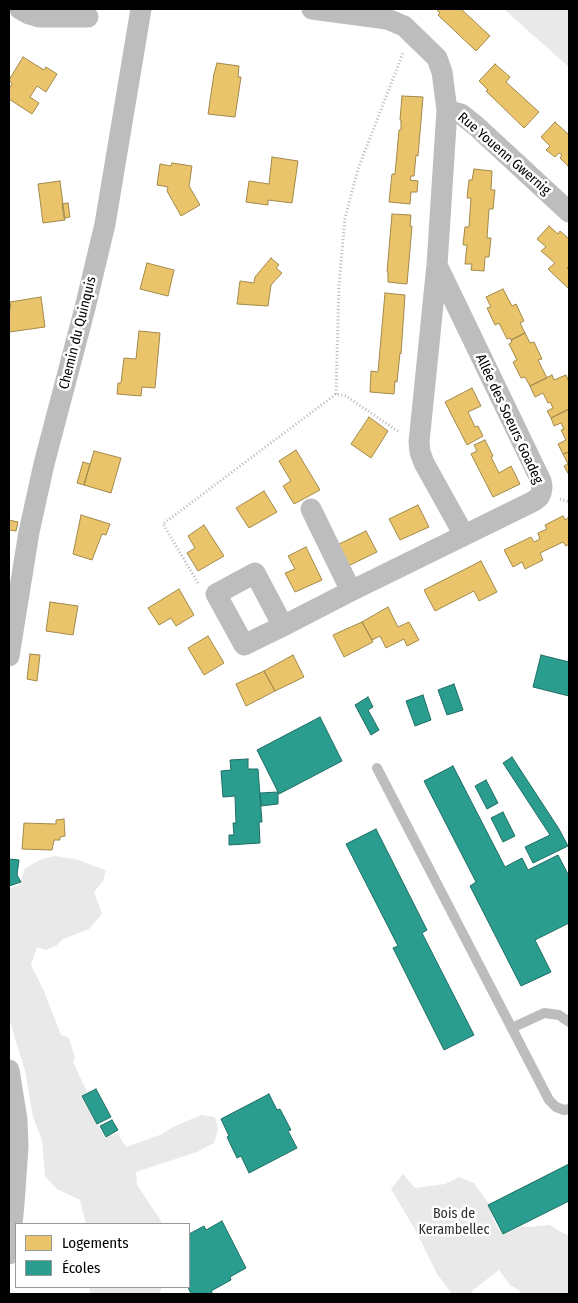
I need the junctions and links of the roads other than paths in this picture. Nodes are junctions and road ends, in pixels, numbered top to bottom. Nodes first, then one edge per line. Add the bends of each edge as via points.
1 (20, 9) edge
2 (141, 9) edge
3 (312, 9) edge
4 (88, 17) dead end
5 (447, 110) junction
6 (569, 212) edge
7 (437, 265) junction
8 (310, 509) dead end
9 (464, 536) junction
10 (351, 591) junction
11 (283, 626) junction
12 (9, 656) edge
13 (377, 768) dead end
14 (569, 1022) edge
15 (512, 1028) junction
16 (9, 1070) edge
17 (569, 1109) edge
18 (13, 1176) edge
19 (10, 1228) edge
20 (9, 1254) edge

1 - 4 street via 40,17
2 - 12 street, Chemin du Quinquis via 104,224 29,532
3 - 5 street, Rue Youenn Gwernig via 396,21 438,58
5 - 6 street, Rue Youenn Gwernig via 467,118
5 - 7 street, Allée des Soeurs Goadeg
7 - 9 street, Allée des Soeurs Goadeg via 419,442 424,463
7 - 9 street, Allée des Soeurs Goadeg via 542,487 534,501
8 - 10 street
9 - 10 street, Allée des Soeurs Goadeg
10 - 11 street, Allée des Soeurs Goadeg
11 - 11 street, Allée des Soeurs Goadeg via 244,645 216,594 255,573
13 - 15 lane
14 - 15 lane via 559,1015 544,1013
15 - 17 lane via 549,1100 556,1107
16 - 18 street via 18,1147
18 - 19 street
19 - 20 street

